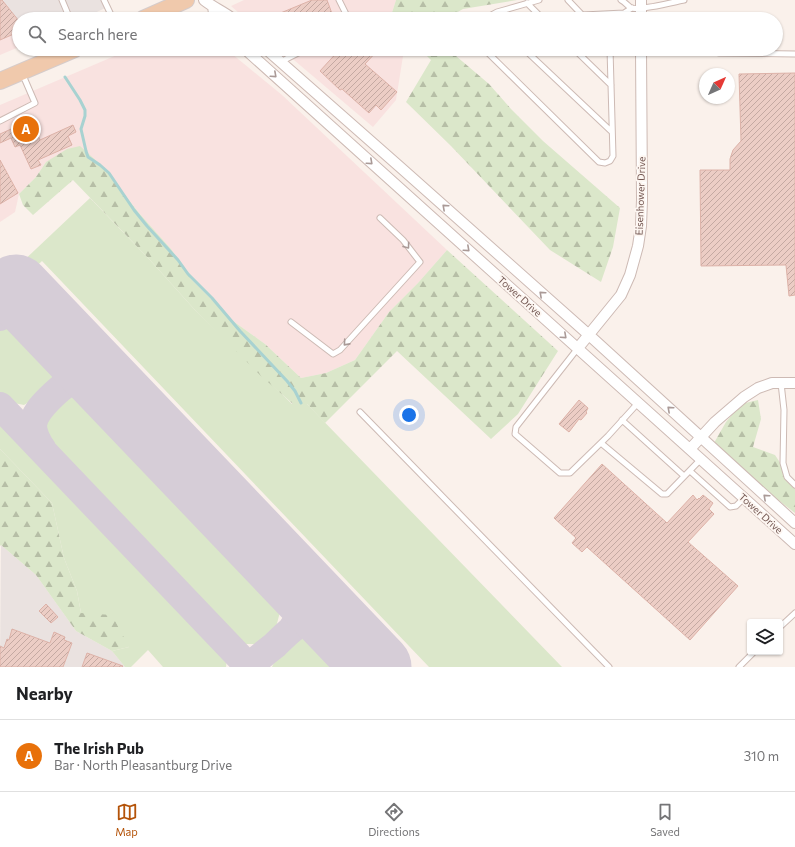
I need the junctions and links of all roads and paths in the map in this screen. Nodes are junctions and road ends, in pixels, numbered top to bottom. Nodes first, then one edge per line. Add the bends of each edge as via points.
1 (62, 0) edge
2 (104, 0) edge
3 (186, 0) edge
4 (204, 0) edge
5 (339, 0) edge
6 (539, 0) edge
7 (568, 0) edge
8 (621, 0) edge
9 (684, 0) edge
10 (527, 3) junction
11 (213, 7) junction
12 (639, 9) edge
13 (67, 12) edge
14 (110, 12) edge
15 (159, 12) edge
16 (214, 12) edge
17 (223, 12) edge
18 (345, 12) edge
19 (497, 12) edge
20 (536, 12) edge
21 (580, 12) edge
22 (628, 12) edge
23 (783, 54) edge
24 (795, 54) edge
25 (59, 56) edge
26 (253, 56) edge
27 (274, 56) edge
28 (292, 56) edge
29 (491, 56) edge
30 (531, 56) edge
31 (581, 56) edge
32 (610, 56) edge
33 (641, 56) edge
34 (281, 62) junction
35 (21, 72) junction
36 (0, 81) edge
37 (611, 85) junction
38 (0, 120) edge
39 (612, 132) junction
40 (380, 218) dead end
41 (291, 322) dead end
42 (589, 335) junction
43 (578, 348) junction
44 (781, 383) junction
45 (795, 383) edge
46 (638, 403) junction
47 (360, 412) dead end
48 (622, 420) junction
49 (701, 437) junction
50 (601, 443) junction
51 (690, 449) junction
52 (701, 459) junction
53 (690, 471) junction
54 (684, 476) junction
55 (795, 485) edge
56 (744, 498) junction
57 (795, 523) edge
58 (795, 544) edge
59 (795, 613) edge
60 (783, 624) edge
61 (751, 655) edge
62 (609, 667) edge
63 (739, 667) edge

1 - 13 lane
2 - 14 lane
3 - 15 main road
4 - 11 street
5 - 18 lane
6 - 10 lane
7 - 21 lane
8 - 12 lane
9 - 12 lane
10 - 19 lane
10 - 20 lane
11 - 16 street
11 - 17 street
12 - 22 lane
23 - 24 lane
25 - 35 main road
26 -> 43 street, Tower Drive
27 - 34 street, Tower Drive
28 - 34 lane
29 - 39 lane via 599,162 610,161 613,156
30 - 39 lane
31 - 37 lane
32 - 37 lane
33 - 42 street, Eisenhower Drive via 642,206 638,246 621,295
42 -> 34 street, Tower Drive
35 - 36 main road
35 - 38 lane via 36,103
37 - 39 lane
40 -> 41 lane via 403,240 420,262 340,350 333,354
42 - 43 street, Eisenhower Drive
49 -> 42 street, Tower Drive
43 - 46 street, Tower Drive
43 - 50 lane via 516,427 515,434 560,473 570,473
44 - 45 street
44 - 49 street via 758,388 744,397
44 - 55 lane via 784,410 783,463 787,477
46 - 48 lane
46 - 51 street, Tower Drive
47 - 62 lane
48 - 50 lane
48 - 54 lane
49 - 51 street
57 -> 49 street, Tower Drive
50 - 54 lane via 662,494 666,494
51 - 52 street, Tower Drive
52 - 53 lane
52 - 56 street, Tower Drive
53 - 54 lane
53 - 56 lane via 730,507 736,506
56 - 58 street, Tower Drive
59 - 60 lane
61 - 63 lane

